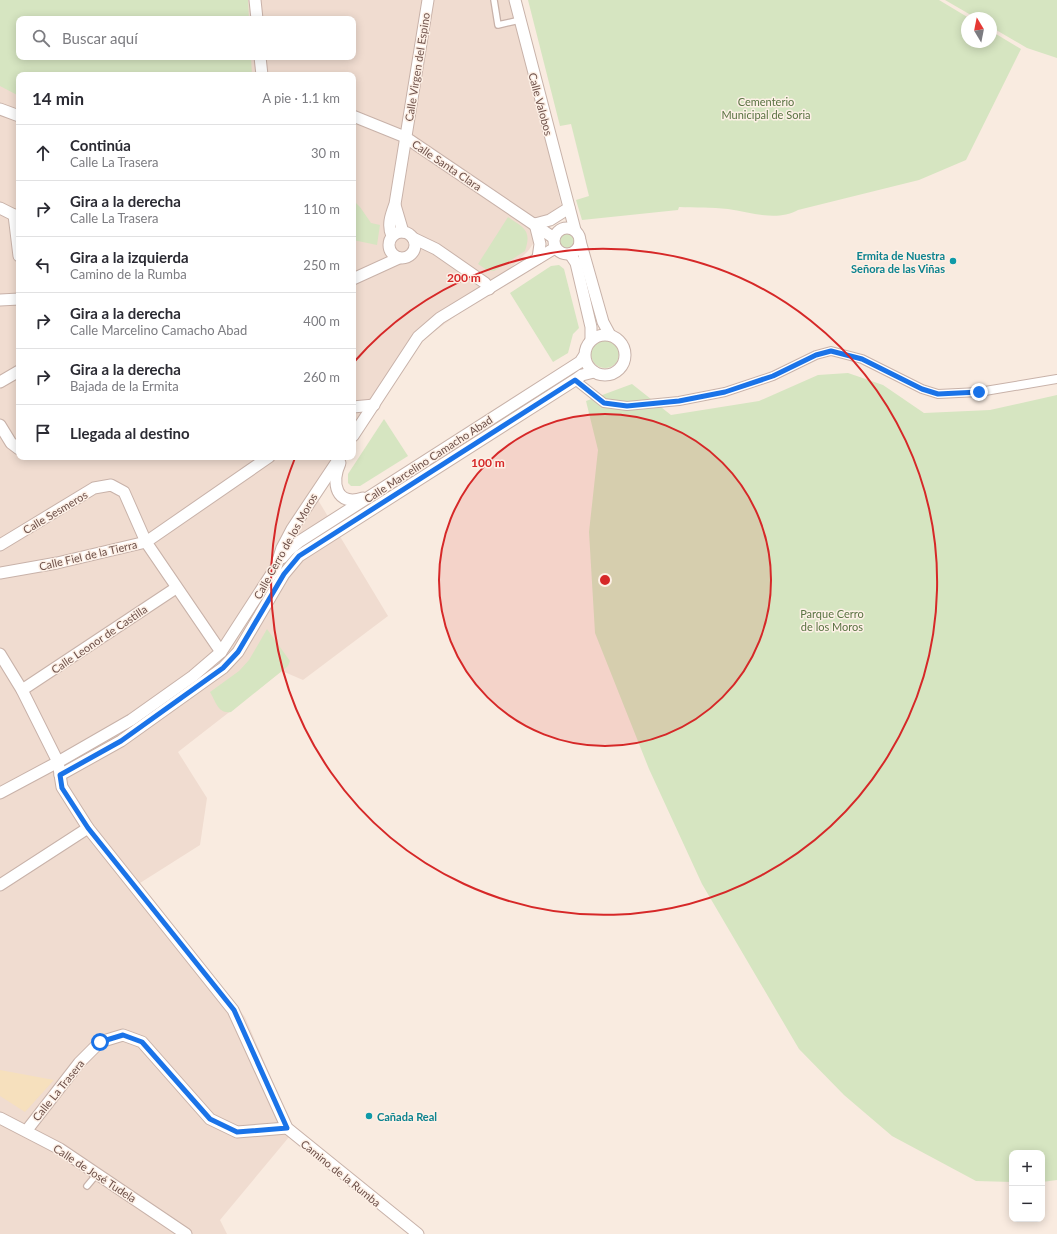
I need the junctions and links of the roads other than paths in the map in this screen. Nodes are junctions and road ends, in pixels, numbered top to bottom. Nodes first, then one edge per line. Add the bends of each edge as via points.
1 (255, 0) edge
2 (428, 0) edge
3 (494, 0) edge
4 (515, 0) edge
5 (257, 16) edge
6 (520, 20) junction
7 (260, 60) edge
8 (262, 72) edge
9 (0, 109) edge
10 (16, 115) edge
11 (356, 120) edge
12 (405, 137) junction
13 (0, 208) edge
14 (569, 208) junction
15 (16, 215) edge
16 (535, 224) junction
17 (398, 234) junction
18 (562, 235) junction
19 (413, 238) junction
20 (580, 242) junction
21 (389, 250) junction
22 (436, 250) junction
23 (413, 252) junction
24 (570, 254) junction
25 (399, 258) junction
26 (538, 258) junction
27 (374, 269) junction
28 (356, 278) edge
29 (489, 289) junction
30 (16, 299) edge
31 (0, 300) edge
32 (610, 335) junction
33 (591, 339) junction
34 (584, 356) junction
35 (594, 372) junction
36 (16, 373) edge
37 (1057, 379) edge
38 (575, 380) junction
39 (0, 382) edge
40 (374, 405) junction
41 (356, 407) edge
42 (0, 425) edge
43 (356, 432) edge
44 (16, 447) edge
45 (265, 460) edge
46 (339, 460) edge
47 (340, 460) edge
48 (373, 495) junction
49 (146, 542) junction
50 (0, 545) edge
51 (276, 567) junction
52 (0, 573) edge
53 (176, 588) junction
54 (222, 652) junction
55 (0, 654) edge
56 (22, 690) junction
57 (58, 762) junction
58 (60, 775) junction
59 (0, 792) edge
60 (88, 828) junction
61 (0, 885) edge
62 (0, 1118) edge
63 (287, 1128) junction
64 (27, 1130) junction
65 (98, 1174) junction
66 (87, 1186) dead end
67 (186, 1234) edge
68 (418, 1234) edge

1 - 5 street
2 - 12 street, Calle Virgen del Espino
3 - 6 lane via 498,25
4 - 6 street, Calle Valobos
6 - 14 street, Calle Valobos
7 - 8 street
9 - 10 street
11 - 12 street, Calle Santa Clara
12 - 16 street, Calle Santa Clara
12 - 17 street, Calle Virgen del Espino via 395,204
13 - 15 street
14 - 16 street via 550,220
14 - 18 street, Calle Valobos
16 - 18 street, Calle Santa Clara
16 - 26 street via 540,244
17 - 19 street
17 - 21 street via 388,242
18 - 20 street, Calle Valobos via 580,237
18 - 24 street, Calle Santa Clara via 562,253
18 - 26 street
19 - 22 street
19 - 23 street
20 - 24 street via 577,249
20 - 32 street, Calle Valobos via 603,322
21 - 25 street
21 - 27 street
22 - 23 street
22 - 29 street via 485,283
23 - 25 street via 407,258
24 - 33 street via 576,263 591,327
25 - 27 street
26 - 29 street
27 - 28 street
29 - 40 street via 440,318 424,331 404,357
30 - 31 street
32 - 33 street via 603,334
32 - 35 street via 616,338 624,349 624,362 608,375
33 - 34 street
34 - 35 street via 589,368
34 - 48 street, Calle Marcelino Camacho Abad via 580,362
35 - 38 street, Calle Marcelino Camacho Abad
36 - 39 street
37 - 38 street via 979,392 938,394 922,389 862,359 831,351 816,355 773,376 725,392 679,401 627,406 604,403
38 - 58 street, Calle Marcelino Camacho Abad via 299,556 284,574 238,652 223,668 121,741
40 - 41 street
40 - 43 street
42 - 44 street
45 - 49 street, Calle Fiel de la Tierra
46 - 51 street, Calle Cerro de los Moros via 292,529
47 - 48 street, Calle Cerro de los Moros via 335,484 343,497 357,500
48 - 51 street, Calle Marcelino Camacho Abad via 300,540 288,550
49 - 50 street, Calle Sesmeros via 124,492 111,484 94,488
49 - 52 street, Calle Fiel de la Tierra via 57,564
49 - 53 street
51 - 54 street, Calle Cerro de los Moros
53 - 54 street
53 - 56 street, Calle Leonor de Castilla
54 - 57 street, Calle Cerro de los Moros via 193,676 130,720
55 - 56 street, Camino de la Rumba
56 - 57 street, Camino de la Rumba
57 - 58 street, Camino de la Rumba
57 - 59 street, Calle Cerro de los Moros
58 - 60 street, Camino de la Rumba via 62,788
60 - 61 street
60 - 63 street, Camino de la Rumba via 234,1010
62 - 64 street, Calle de José Tudela
63 - 64 street, Calle La Trasera via 237,1132 210,1119 142,1042 123,1035 100,1042 79,1062
63 - 68 street, Camino de la Rumba
64 - 65 street, Calle de José Tudela
65 - 66 lane
65 - 67 street, Calle de José Tudela

